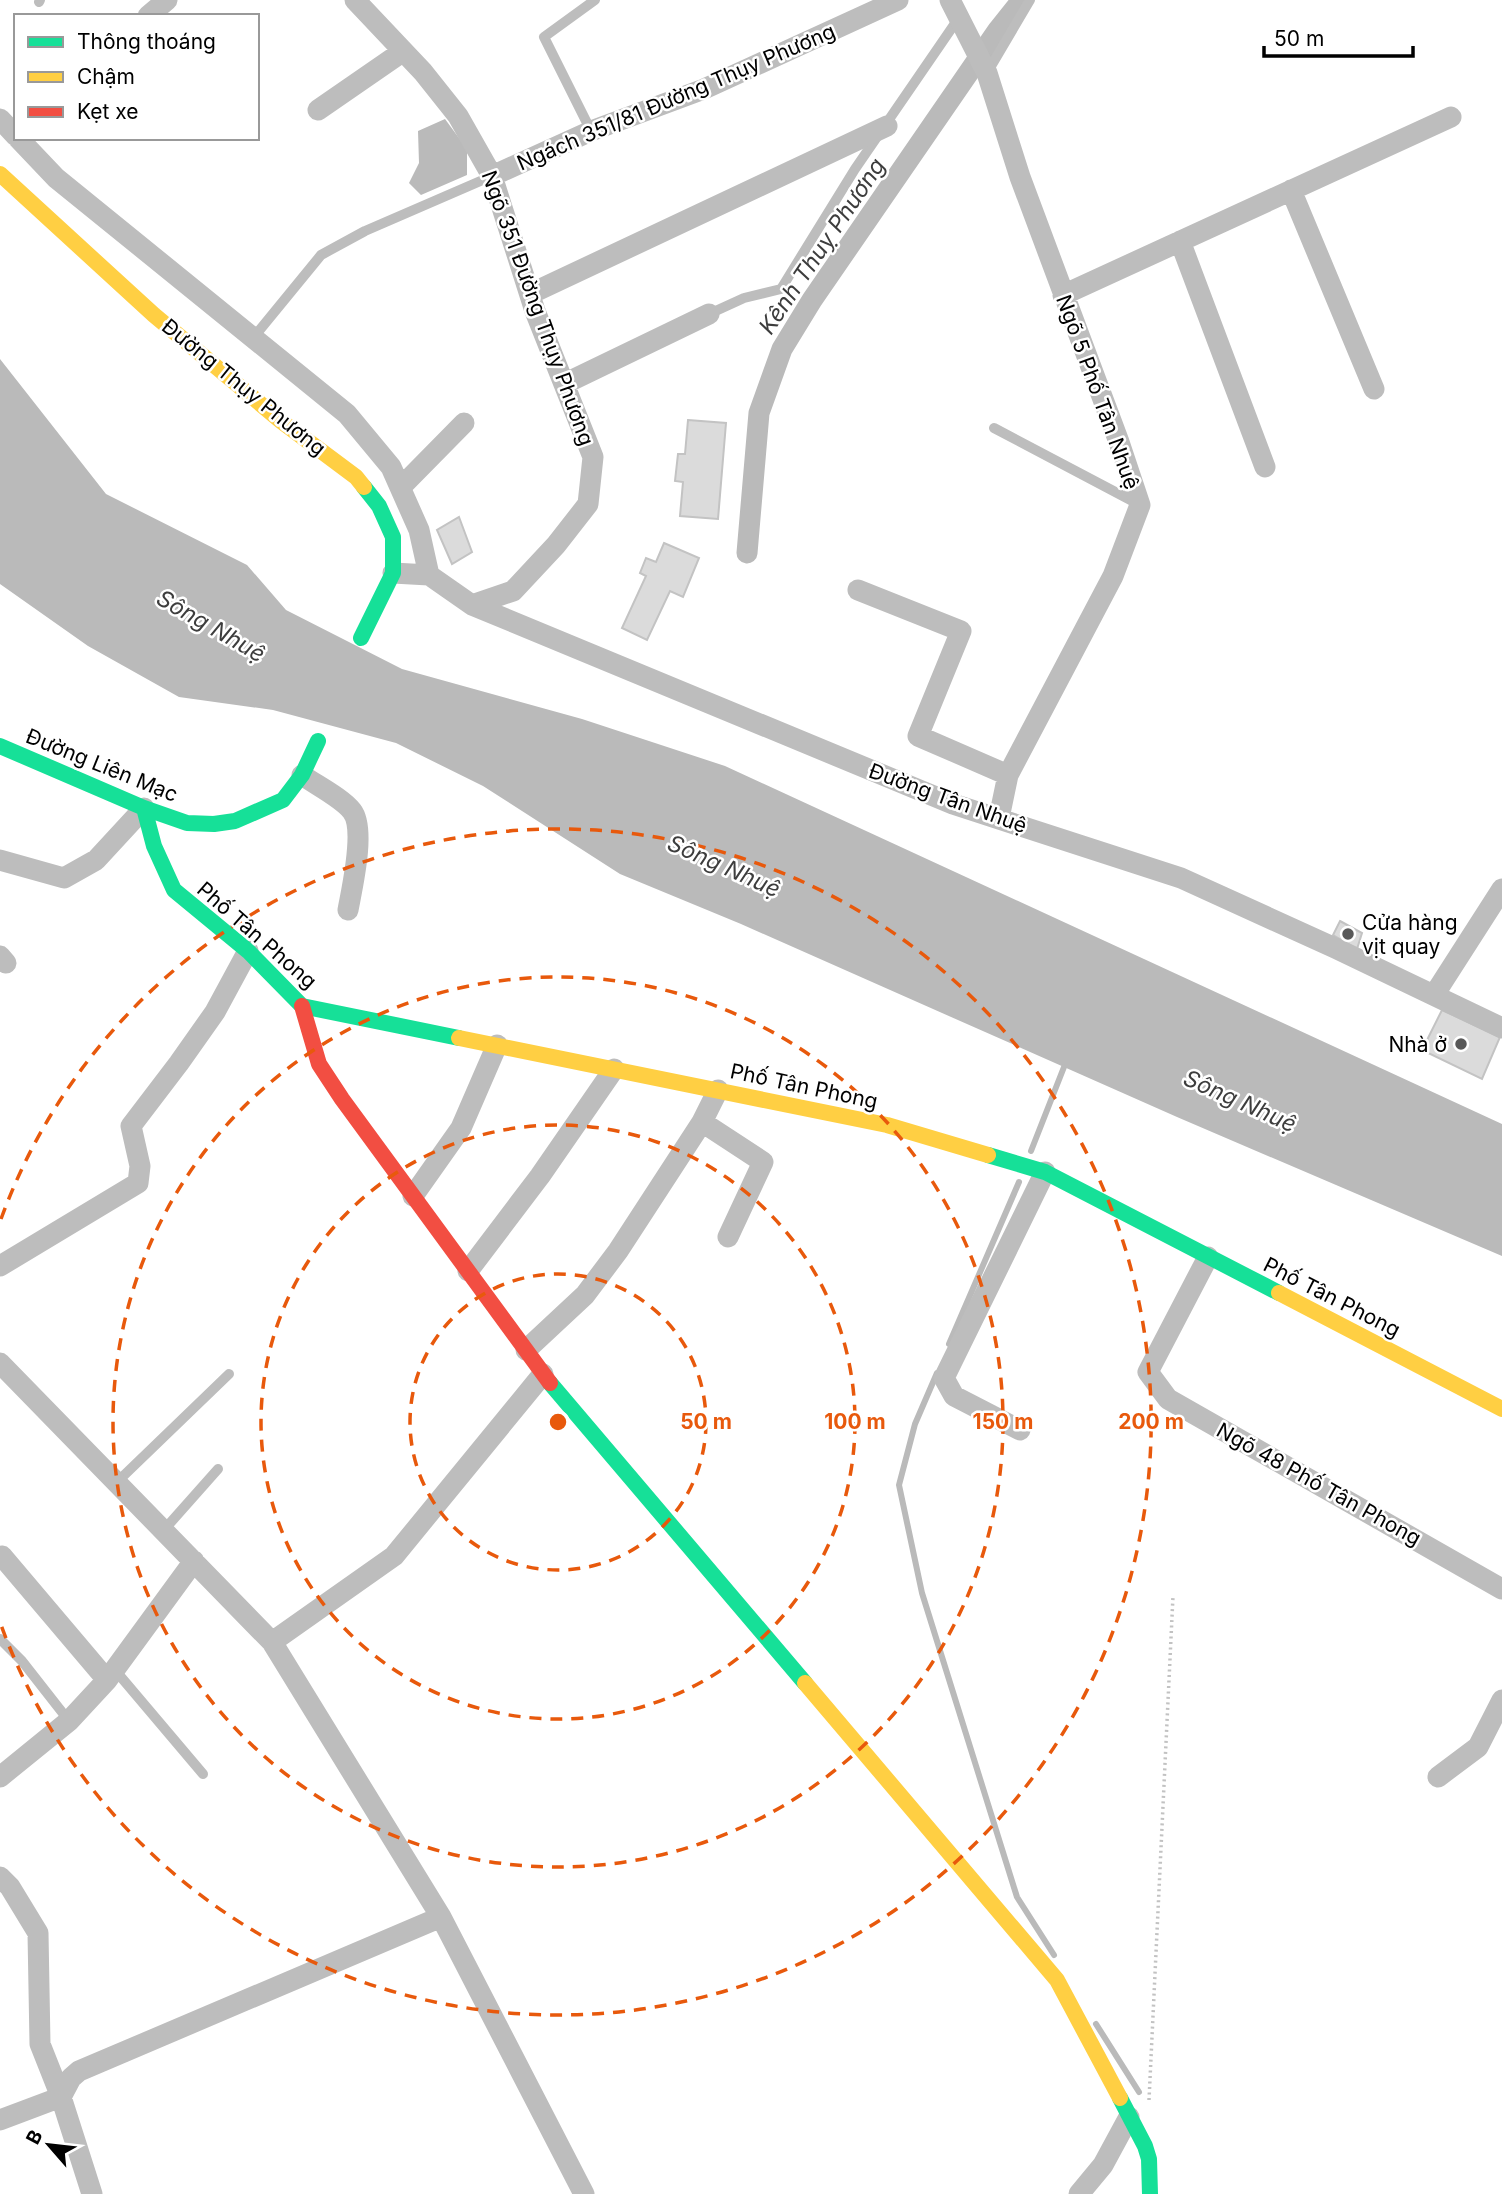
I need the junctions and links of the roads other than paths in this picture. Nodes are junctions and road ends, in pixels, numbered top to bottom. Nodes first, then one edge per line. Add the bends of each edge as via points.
1 (167, 0) edge
2 (355, 0) edge
3 (595, 0) edge
4 (898, 0) edge
5 (1030, 0) edge
6 (150, 14) edge
7 (957, 16) edge
8 (402, 52) junction
9 (987, 73) junction
10 (318, 110) dead end
11 (1451, 117) dead end
12 (0, 119) edge
13 (887, 126) junction
14 (591, 131) junction
15 (14, 134) edge
16 (20, 140) edge
17 (0, 174) edge
18 (492, 176) junction
19 (1291, 190) junction
20 (1180, 241) junction
21 (530, 294) junction
22 (1063, 295) junction
23 (709, 314) joint
24 (253, 338) junction
25 (564, 384) junction
26 (1374, 389) dead end
27 (464, 423) dead end
28 (994, 428) dead end
29 (1265, 467) dead end
30 (401, 487) junction
31 (1140, 505) junction
32 (393, 573) junction
33 (429, 575) junction
34 (858, 590) dead end
35 (472, 605) junction
36 (361, 638) dead end
37 (318, 741) dead end
38 (0, 746) edge
39 (302, 775) junction
40 (1008, 775) junction
41 (144, 808) junction
42 (999, 818) junction
43 (3, 866) edge
44 (1502, 889) edge
45 (348, 910) dead end
46 (248, 951) junction
47 (1434, 995) junction
48 (302, 1006) junction
49 (1502, 1028) edge
50 (497, 1045) junction
51 (614, 1069) junction
52 (718, 1090) junction
53 (702, 1122) junction
54 (1045, 1172) junction
55 (413, 1196) junction
56 (728, 1237) dead end
57 (1209, 1257) junction
58 (0, 1266) edge
59 (468, 1271) junction
60 (526, 1350) junction
61 (0, 1363) edge
62 (229, 1374) dead end
63 (543, 1374) junction
64 (1502, 1409) edge
65 (1020, 1430) dead end
66 (218, 1469) dead end
67 (116, 1483) junction
68 (163, 1531) junction
69 (2, 1556) dead end
70 (194, 1561) junction
71 (1502, 1589) edge
72 (0, 1639) edge
73 (272, 1642) junction
74 (111, 1675) junction
75 (1502, 1700) edge
76 (69, 1721) junction
77 (203, 1774) dead end
78 (0, 1776) edge
79 (1438, 1777) dead end
80 (0, 1877) edge
81 (440, 1917) junction
82 (61, 2096) junction
83 (1139, 2114) junction
84 (0, 2120) edge
85 (92, 2194) edge
86 (584, 2194) edge
87 (1079, 2194) edge
88 (1150, 2194) edge

1 - 6 street
2 - 8 street, Ngõ 351 Đường Thụy Phương
3 - 14 lane via 544,37
4 - 14 street, Ngách 351/81 Đường Thụy Phương via 704,89
5 - 9 lane
7 - 9 street, Ngõ 5 Phố Tân Nhuệ
7 - 13 lane
8 - 10 street
8 - 18 street, Ngõ 351 Đường Thụy Phương via 423,72 439,106 458,116
9 - 22 street, Ngõ 5 Phố Tân Nhuệ
11 - 19 street
12 - 15 street, Đường Thụy Phương
13 - 21 street
13 - 23 lane via 781,289 744,298
14 - 18 street, Ngách 351/81 Đường Thụy Phương
16 - 24 street, Đường Thụy Phương via 56,178
17 - 32 street, Đường Thụy Phương via 165,324 356,477 379,506 393,537
18 - 21 street, Ngõ 351 Đường Thụy Phương
18 - 24 lane via 321,255
19 - 20 street
19 - 26 street
20 - 22 street
20 - 29 street
21 - 25 street, Ngõ 351 Đường Thụy Phương
22 - 31 street, Ngõ 5 Phố Tân Nhuệ
23 - 25 street
24 - 30 street, Đường Thụy Phương via 347,414 391,467
25 - 35 street, Ngõ 351 Đường Thụy Phương via 593,457 588,503 513,592
27 - 30 street
28 - 31 lane
30 - 33 street, Đường Thụy Phương via 419,530
31 - 40 street, Ngõ 5 Phố Tân Nhuệ via 1113,576
32 - 33 street
32 - 36 street, Đường Thụy Phương
33 - 35 street, Đường Tân Nhuệ
34 - 40 street via 961,631 918,736
35 - 42 street, Đường Tân Nhuệ via 953,804
37 - 39 street, Đường Liên Mạc
38 - 41 street, Đường Liên Mạc
39 - 41 street, Đường Liên Mạc via 283,800 235,821 187,822
39 - 45 street via 354,814 355,872
40 - 42 street, Ngõ 5 Phố Tân Nhuệ
41 - 43 street via 96,860 64,878
41 - 46 street, Phố Tân Phong via 154,846 174,890
42 - 47 street, Đường Tân Nhuệ via 1181,878
44 - 47 street
46 - 48 street, Phố Tân Phong
46 - 58 street via 215,1012 131,1126 140,1166 138,1183
47 - 49 street, Đường Tân Nhuệ
48 - 50 street, Phố Tân Phong
48 - 55 street via 319,1064
50 - 51 street, Phố Tân Phong
50 - 55 street via 461,1128
51 - 52 street, Phố Tân Phong
51 - 59 street
52 - 53 street
52 - 54 street, Phố Tân Phong via 887,1125
53 - 56 street via 763,1162
53 - 60 street via 585,1295
54 - 57 street, Phố Tân Phong
54 - 65 street via 944,1378 954,1396
55 - 59 street
57 - 64 street, Phố Tân Phong
57 - 71 street, Ngõ 48 Phố Tân Phong via 1148,1372 1168,1399
59 - 60 street
60 - 63 street
61 - 67 street
62 - 67 lane
63 - 73 street via 394,1556
63 - 83 street via 1057,1980
66 - 68 lane
67 - 68 street
68 - 70 street
69 - 74 street
70 - 73 street
70 - 74 street
72 - 76 lane
73 - 81 street
74 - 76 street
74 - 77 lane
75 - 79 street via 1478,1747
76 - 78 street
80 - 82 street via 38,1933 40,2044
81 - 82 street via 79,2071
81 - 86 street
82 - 84 street
82 - 85 street
83 - 87 street
83 - 88 street

